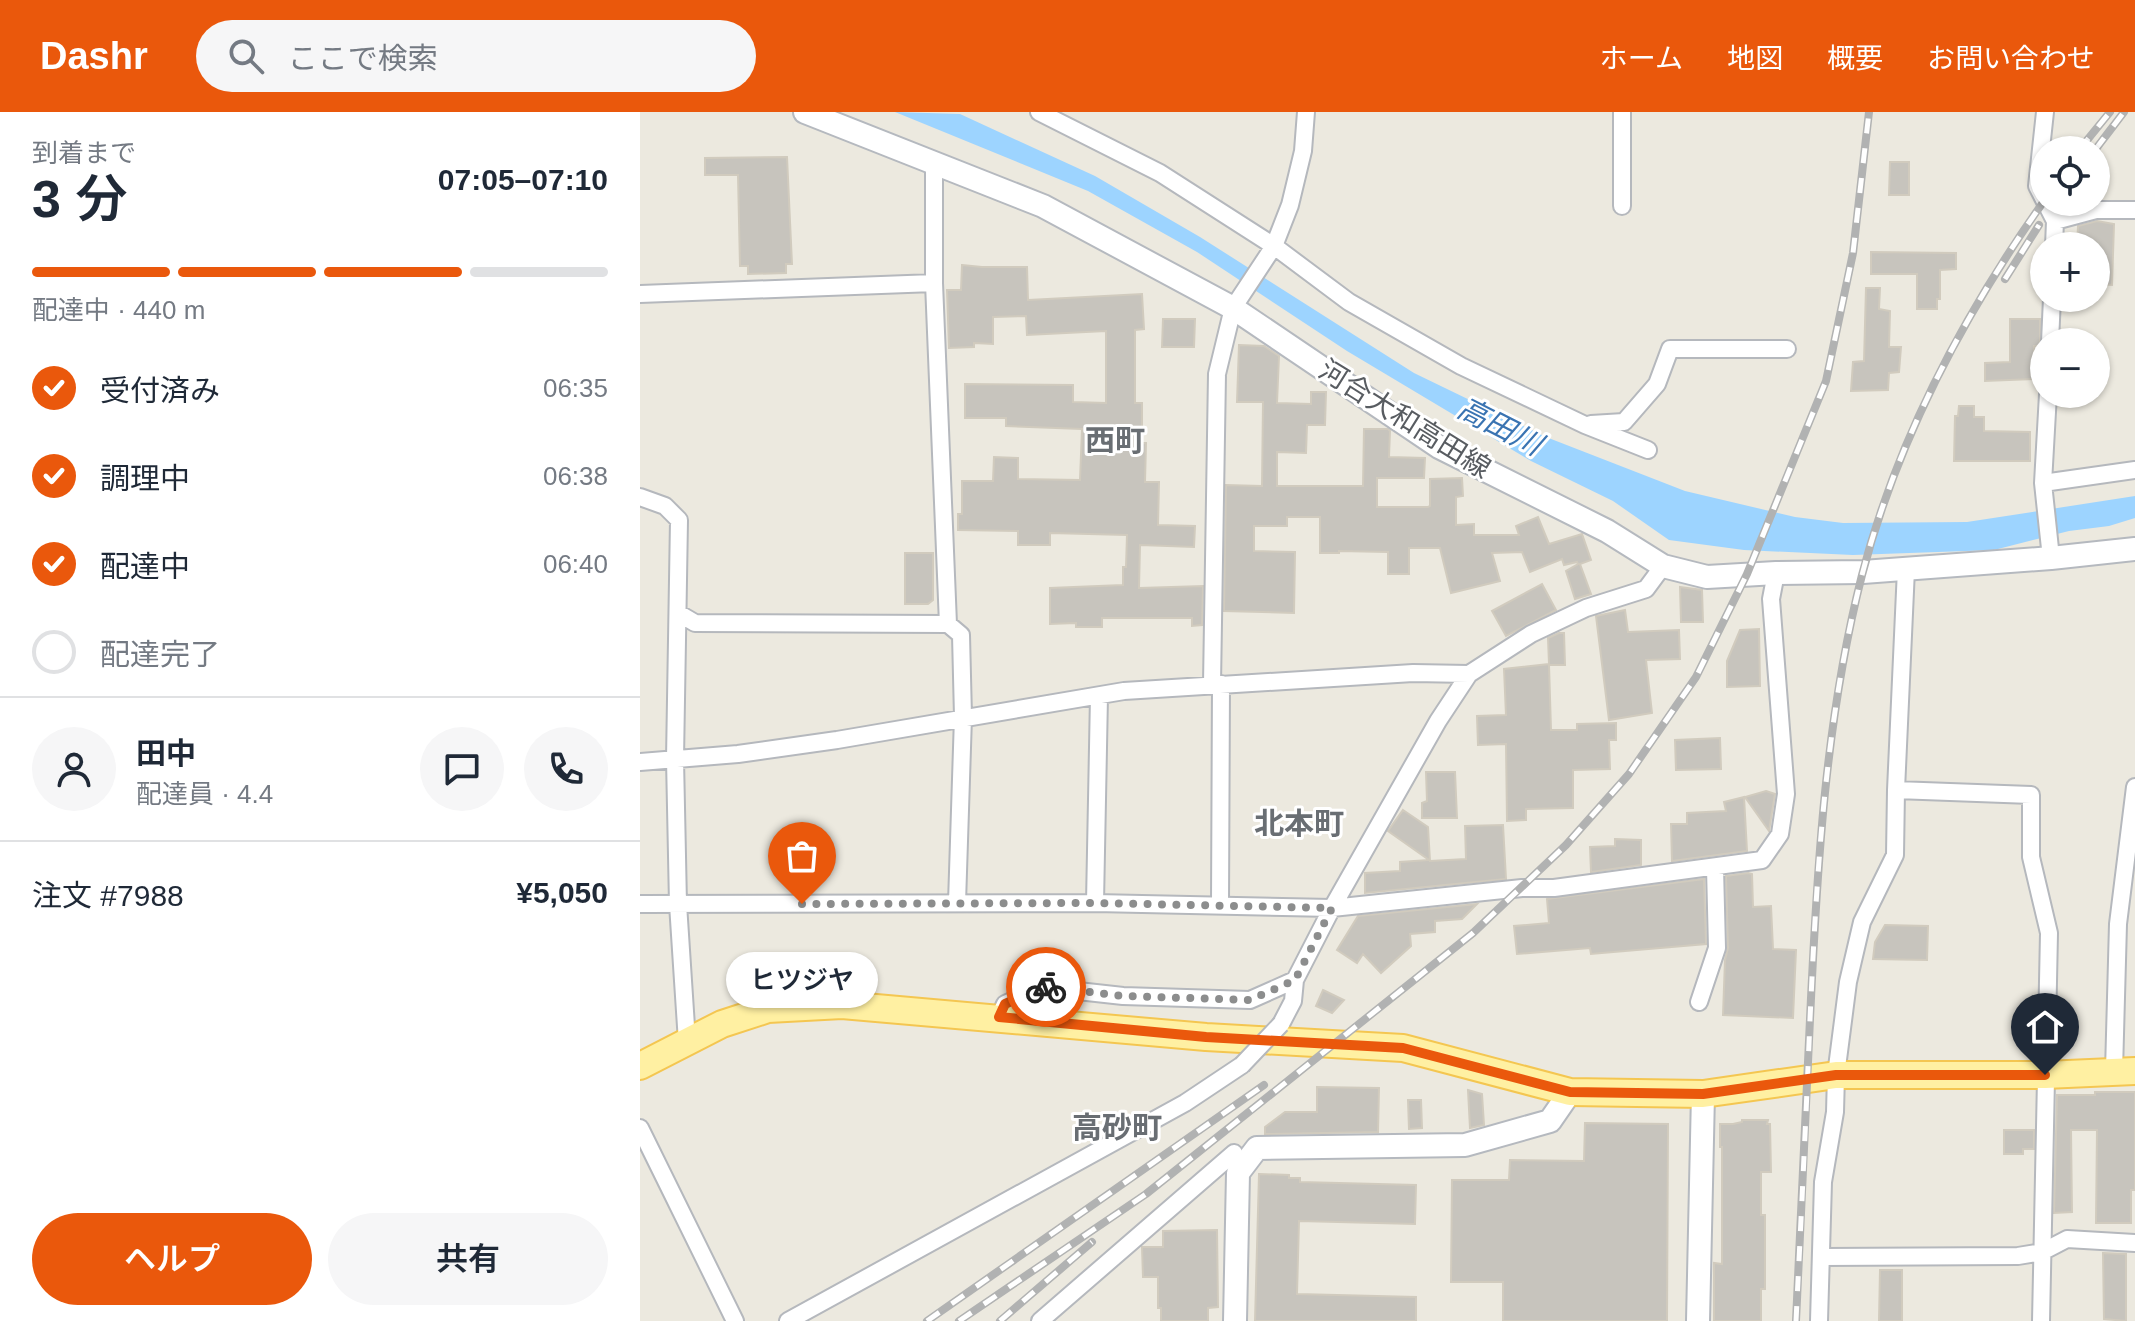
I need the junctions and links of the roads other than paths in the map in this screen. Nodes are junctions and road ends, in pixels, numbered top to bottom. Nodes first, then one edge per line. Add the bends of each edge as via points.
1 (805, 112) edge
2 (1039, 112) edge
3 (1306, 112) edge
4 (1622, 112) edge
5 (2045, 112) edge
6 (934, 163) junction
7 (1622, 206) dead end
8 (2135, 210) edge
9 (2055, 221) junction
10 (2055, 232) edge
11 (1274, 246) junction
12 (934, 283) junction
13 (640, 294) edge
14 (1237, 304) junction
15 (1787, 349) dead end
16 (2047, 408) edge
17 (1585, 425) junction
18 (1648, 450) dead end
19 (2135, 470) edge
20 (2043, 483) junction
21 (640, 497) edge
22 (2135, 549) edge
23 (2051, 554) junction
24 (1663, 566) junction
25 (1906, 569) junction
26 (1776, 573) junction
27 (678, 613) junction
28 (948, 624) junction
29 (1469, 674) junction
30 (1217, 684) junction
31 (1099, 696) junction
32 (963, 717) junction
33 (675, 759) junction
34 (640, 762) edge
35 (2135, 787) edge
36 (1896, 790) junction
37 (1715, 868) junction
38 (957, 903) junction
39 (1095, 903) junction
40 (640, 904) edge
41 (678, 904) junction
42 (1220, 905) junction
43 (1332, 908) junction
44 (1295, 980) junction
45 (1699, 1002) dead end
46 (999, 1017) junction
47 (687, 1042) junction
48 (640, 1066) edge
49 (2124, 1071) edge
50 (1836, 1075) junction
51 (2045, 1075) junction
52 (1570, 1092) junction
53 (1703, 1094) junction
54 (640, 1128) edge
55 (1238, 1173) junction
56 (2135, 1243) edge
57 (2042, 1252) junction
58 (1822, 1257) junction
59 (735, 1321) edge
60 (788, 1321) edge
61 (1040, 1321) edge
62 (1235, 1321) edge
63 (1698, 1321) edge
64 (1819, 1321) edge
65 (2041, 1321) edge

1 - 6 main road, 河合大和高田線
2 - 11 street via 1160,173
3 - 11 street via 1303,151
4 - 7 street
5 - 9 street via 2037,186
6 - 12 street
6 - 14 main road, 河合大和高田線 via 1043,206
8 - 9 street via 2096,210
9 - 10 street
11 - 14 street
11 - 17 street via 1349,302 1461,366
12 - 13 street
12 - 28 street
14 - 24 main road, 河合大和高田線 via 1439,447 1607,531
14 - 30 street via 1217,374
15 - 17 street via 1670,349 1657,384 1624,422
16 - 20 street
17 - 18 street
19 - 20 street
20 - 23 street
21 - 27 street via 665,506 679,520
22 - 23 main road, 河合大和高田線
23 - 25 main road, 河合大和高田線
24 - 26 main road, 河合大和高田線 via 1707,577
24 - 29 street via 1646,589 1586,608 1531,634
25 - 26 main road, 河合大和高田線
25 - 36 street
26 - 37 street via 1771,599 1786,794 1780,834 1762,860
27 - 28 street via 695,623
27 - 33 street
28 - 32 street via 961,635
29 - 30 street
29 - 43 street
30 - 31 street
30 - 42 street
31 - 32 street
31 - 39 street
32 - 33 street via 837,740
32 - 38 street
33 - 34 street
33 - 41 street
35 - 49 street via 2118,924
36 - 50 street via 1895,855 1862,922
36 - 51 street via 2031,795 2031,857 2049,933
37 - 43 street
37 - 45 street via 1717,948
38 - 39 street
38 - 41 street
39 - 42 street
40 - 41 street
41 - 47 street
42 - 43 street
43 - 44 street
44 - 46 street via 1250,1000 1042,987 1005,1004
44 - 60 street, bridge via 1293,1001 1281,1024 1242,1065 1185,1103
46 - 47 main road via 842,1005 768,1009
46 - 52 main road via 1206,1037 1403,1048
47 - 48 main road
49 - 51 main road
50 - 51 main road
50 - 53 main road
50 - 58 street via 1823,1182
51 - 57 street
52 - 53 main road
52 - 55 main road via 1550,1121 1465,1145 1257,1148
53 - 63 main road
54 - 59 street
55 - 61 street via 1234,1153
55 - 62 main road
56 - 57 street via 2067,1239
57 - 58 street
57 - 65 street
58 - 64 street

